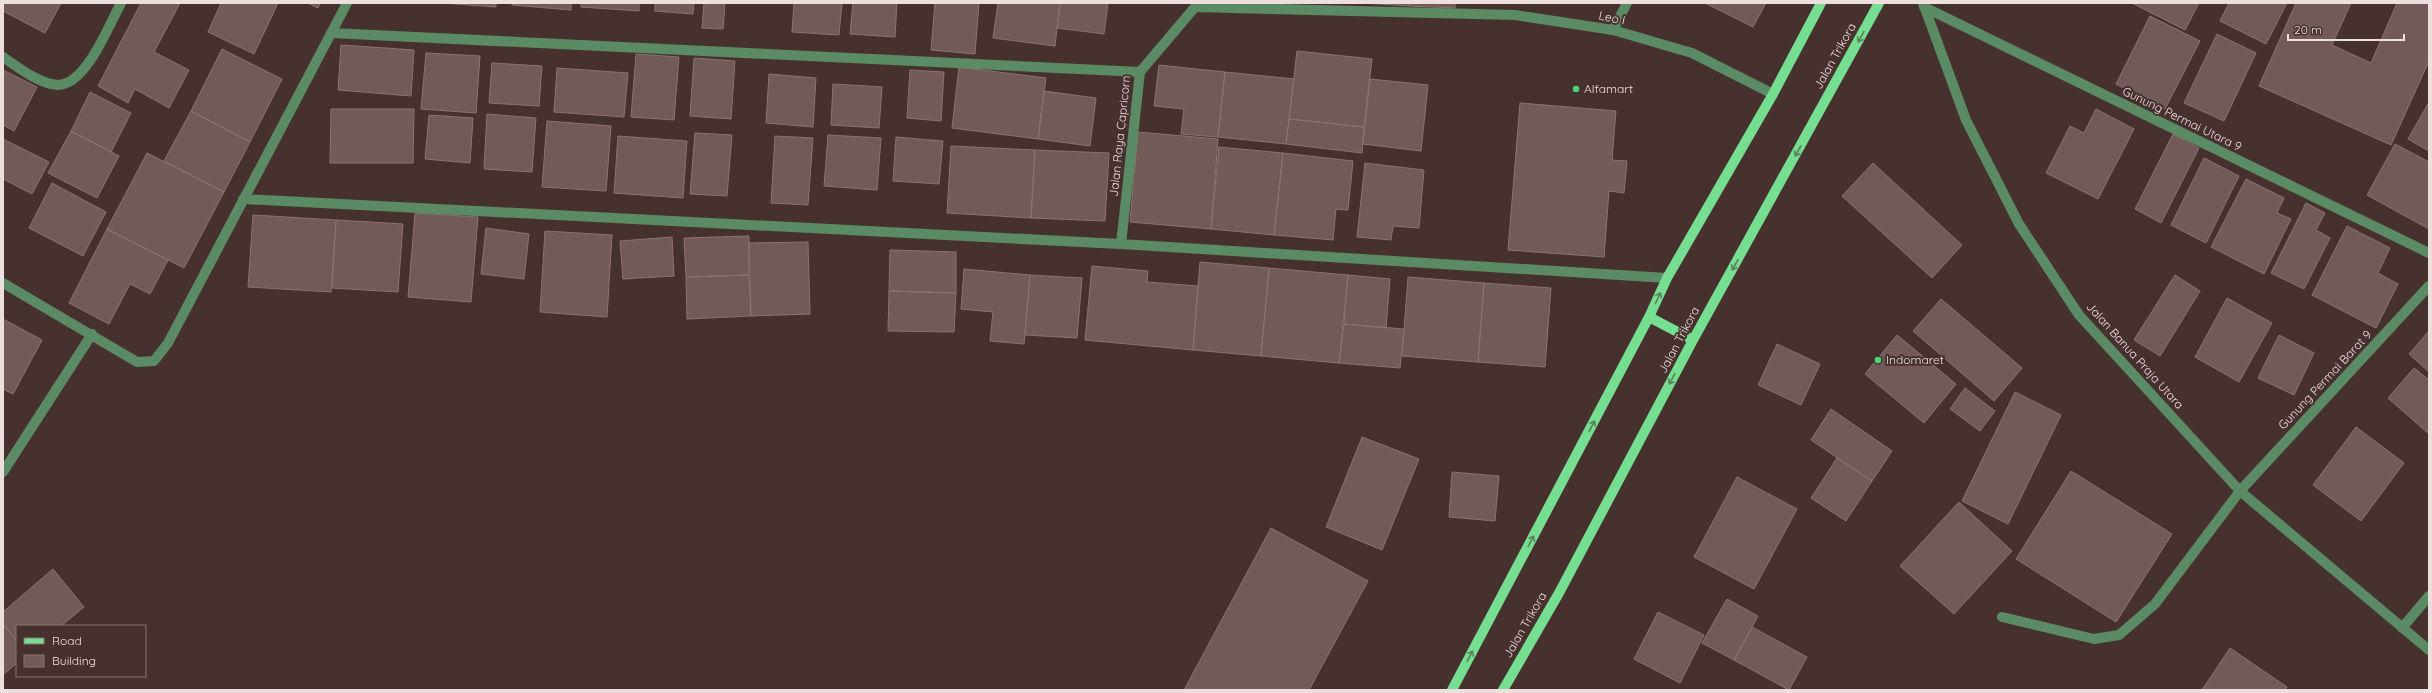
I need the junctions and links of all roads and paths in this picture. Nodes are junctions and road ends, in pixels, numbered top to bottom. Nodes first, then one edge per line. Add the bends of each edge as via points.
1 (121, 3) edge
2 (347, 3) edge
3 (1627, 3) edge
4 (1822, 3) edge
5 (1879, 3) edge
6 (1195, 5) edge
7 (1923, 5) edge
8 (1613, 30) junction
9 (331, 33) junction
10 (3, 57) edge
11 (1140, 72) junction
12 (1773, 94) junction
13 (243, 199) junction
14 (1121, 244) junction
15 (2429, 253) edge
16 (1667, 278) junction
17 (3, 284) edge
18 (2429, 286) edge
19 (1649, 316) junction
20 (92, 334) junction
21 (1693, 340) junction
22 (3, 472) edge
23 (2240, 491) junction
24 (2429, 596) edge
25 (2002, 617) dead end
26 (2402, 628) junction
27 (2429, 650) edge
28 (1452, 690) edge
29 (1503, 690) edge

1 - 10 street via 83,72 71,82 57,85 40,80
2 - 9 street
3 - 8 street
4 - 12 main road
5 -> 21 main road, Jalan Trikora
6 - 8 street, Leo I via 1515,15
6 - 11 street, Jalan Raya Capricorn
7 - 15 street, Gunung Permai Utara 9
7 - 23 street, Jalan Banua Praja Utara via 1966,120 2019,224 2079,315
8 - 12 street, Leo I via 1692,53
9 - 11 street
9 - 13 street
11 - 14 street, Jalan Raya Capricorn
12 - 16 main road
13 - 14 street
13 - 20 street via 168,343 154,361 137,362
14 - 16 street
19 -> 16 main road
17 - 20 street
18 - 23 street, Gunung Permai Barat 9
19 - 21 main road
28 -> 19 main road
20 - 22 street
21 -> 29 main road, Jalan Trikora via 1562,586
23 - 25 street, Gunung Permai Barat 9 via 2155,604 2119,635 2094,639
23 - 26 street, Jalan Banua Praja Utara
24 - 26 street
26 - 27 street, Jalan Banua Praja Utara

